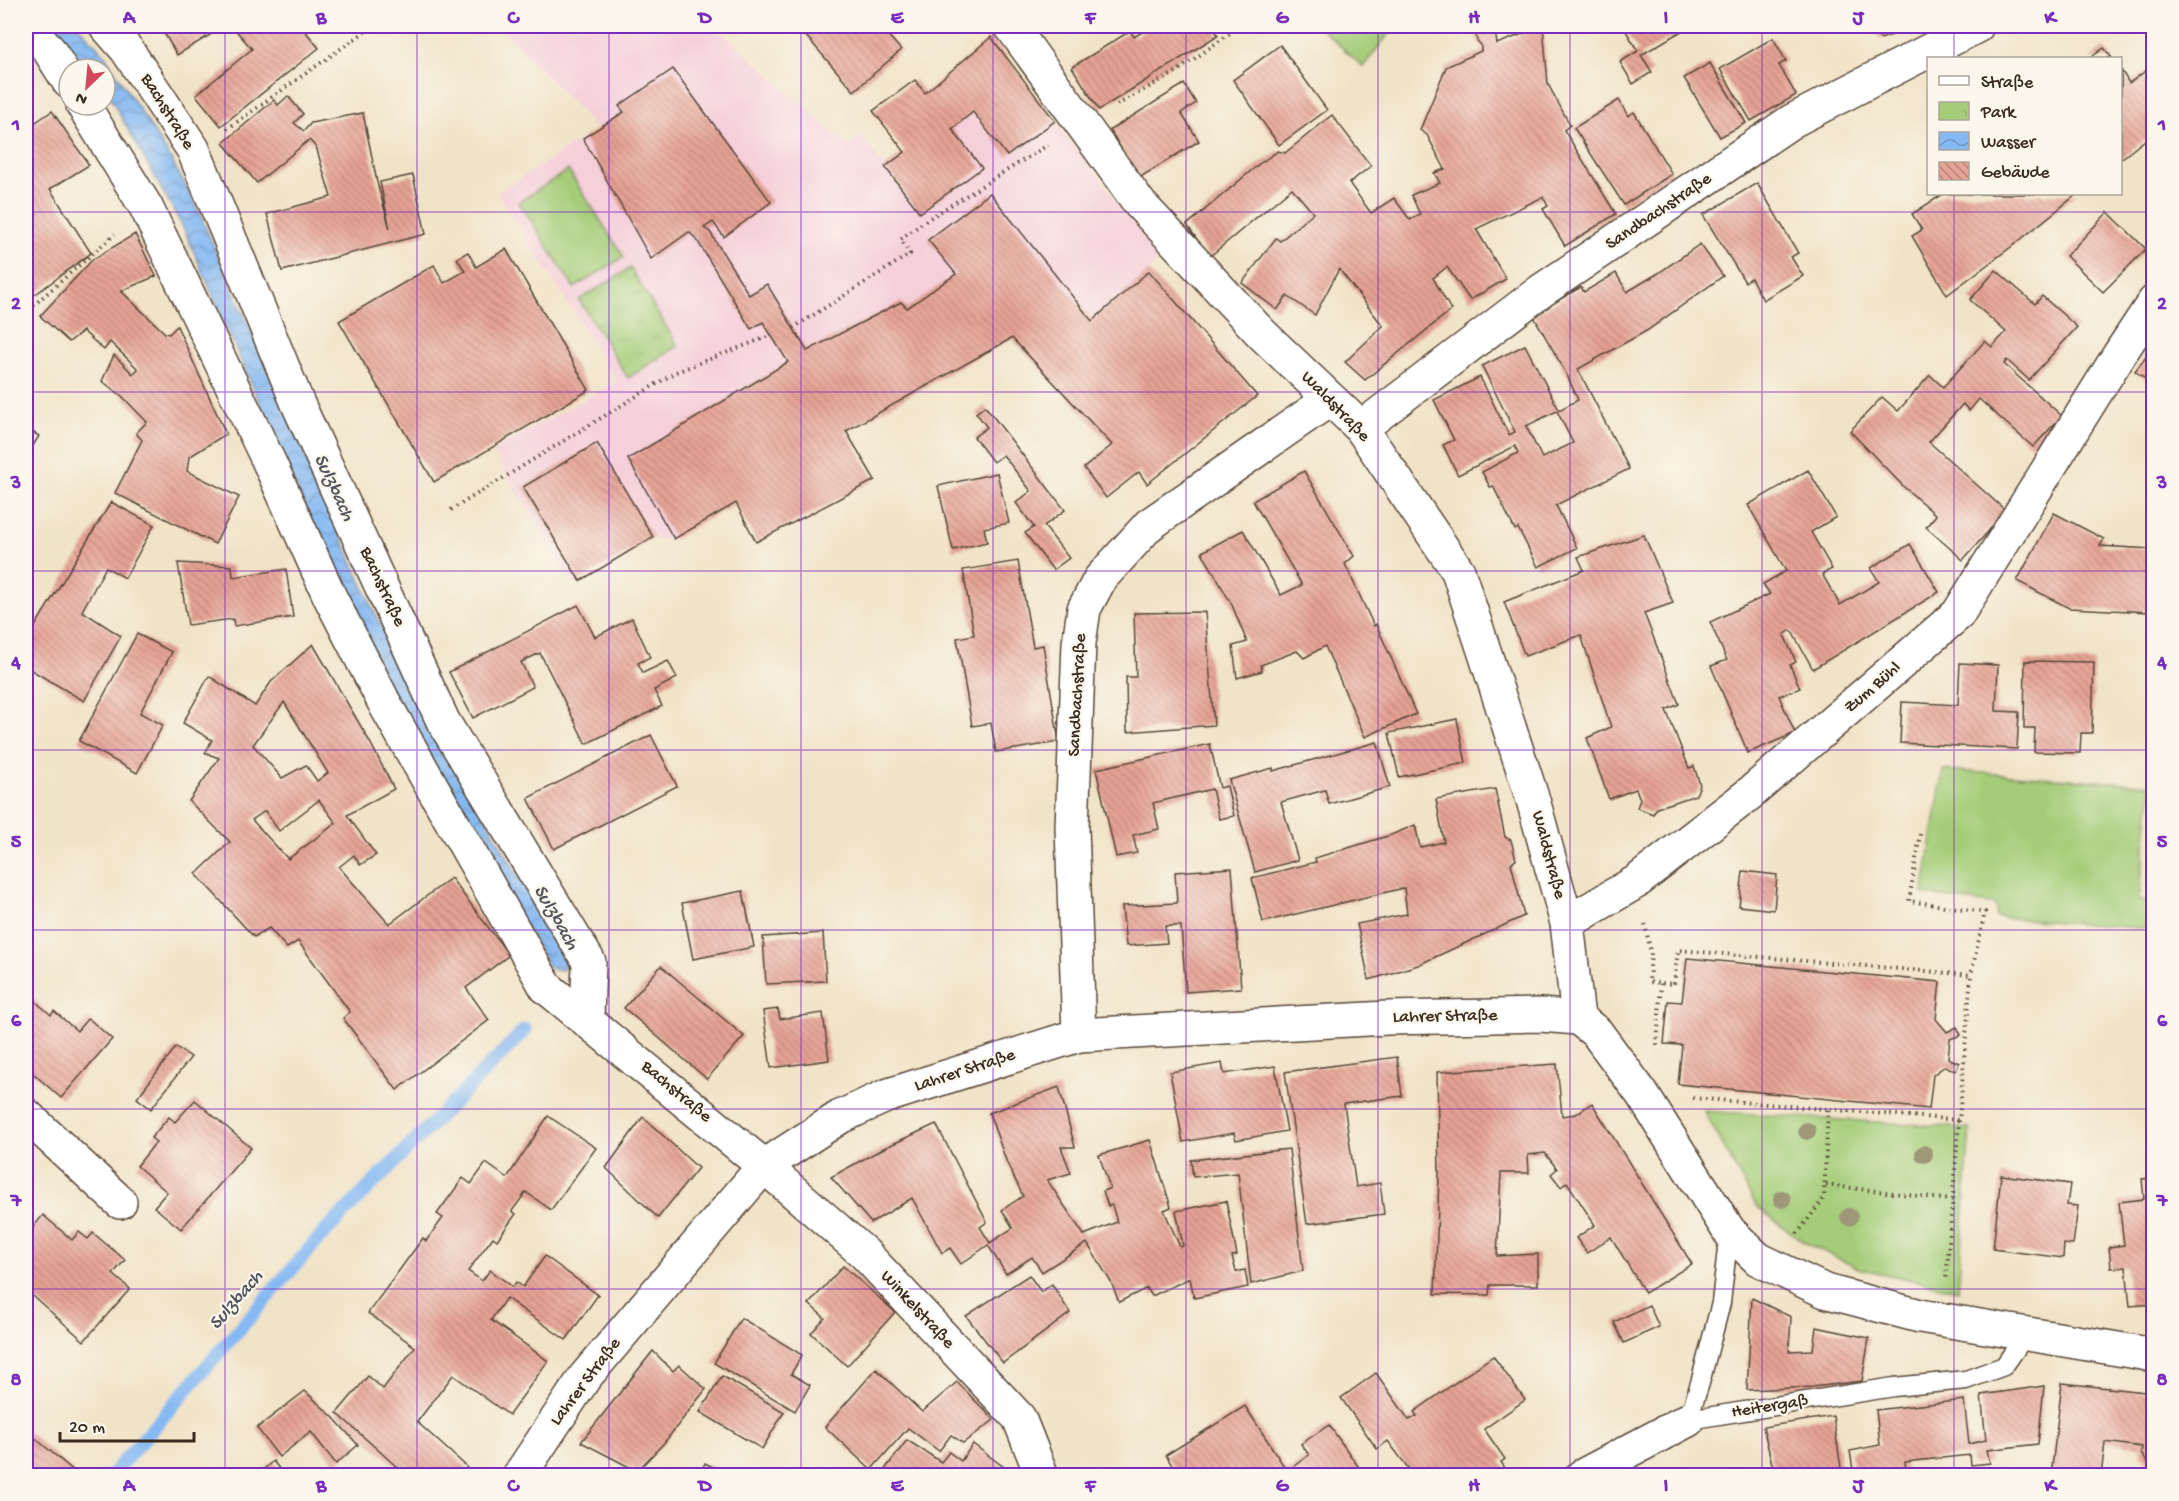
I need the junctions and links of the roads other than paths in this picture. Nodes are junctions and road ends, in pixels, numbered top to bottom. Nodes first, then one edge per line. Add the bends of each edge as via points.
1 (28, 26) edge
2 (106, 26) edge
3 (1011, 26) edge
4 (1977, 26) edge
5 (57, 63) edge
6 (90, 117) edge
7 (2154, 302) edge
8 (1329, 400) junction
9 (1361, 428) junction
10 (1567, 923) junction
11 (586, 1018) junction
12 (1578, 1018) junction
13 (1080, 1035) junction
14 (26, 1115) edge
15 (764, 1166) junction
16 (120, 1202) dead end
17 (1729, 1231) junction
18 (2026, 1334) junction
19 (2154, 1355) edge
20 (1688, 1420) junction
21 (519, 1476) edge
22 (1042, 1476) edge
23 (1582, 1476) edge

1 - 5 street
2 - 11 street, Bachstraße via 127,50 197,162 298,405 443,721 589,962
3 - 8 street, Waldstraße via 1140,204
4 - 9 street, Sandbachstraße via 1792,121 1541,291
6 - 11 street, Bachstraße via 146,207 330,597 386,706 546,987
7 - 10 street, Zum Bühl via 1958,614 1748,795 1636,882
8 - 9 street, Waldstraße
8 - 13 street, Sandbachstraße via 1149,525 1100,579 1084,609 1079,643 1072,827
9 - 10 street, Waldstraße via 1458,571 1533,800
10 - 12 street
11 - 15 street, Bachstraße
12 - 13 street, Lahrer Straße via 1387,1018
12 - 17 street via 1597,1033 1642,1094
13 - 15 street, Lahrer Straße via 886,1096 840,1117
14 - 16 street
15 - 21 street, Lahrer Straße via 585,1377
15 - 22 street, Winkelstraße via 864,1253 1019,1418
17 - 18 street via 1758,1259 1825,1291 1920,1316
17 - 20 lane via 1721,1303
18 - 19 street
18 - 20 lane, Heitergaß via 2004,1366 1966,1380 1894,1387
20 - 23 street

